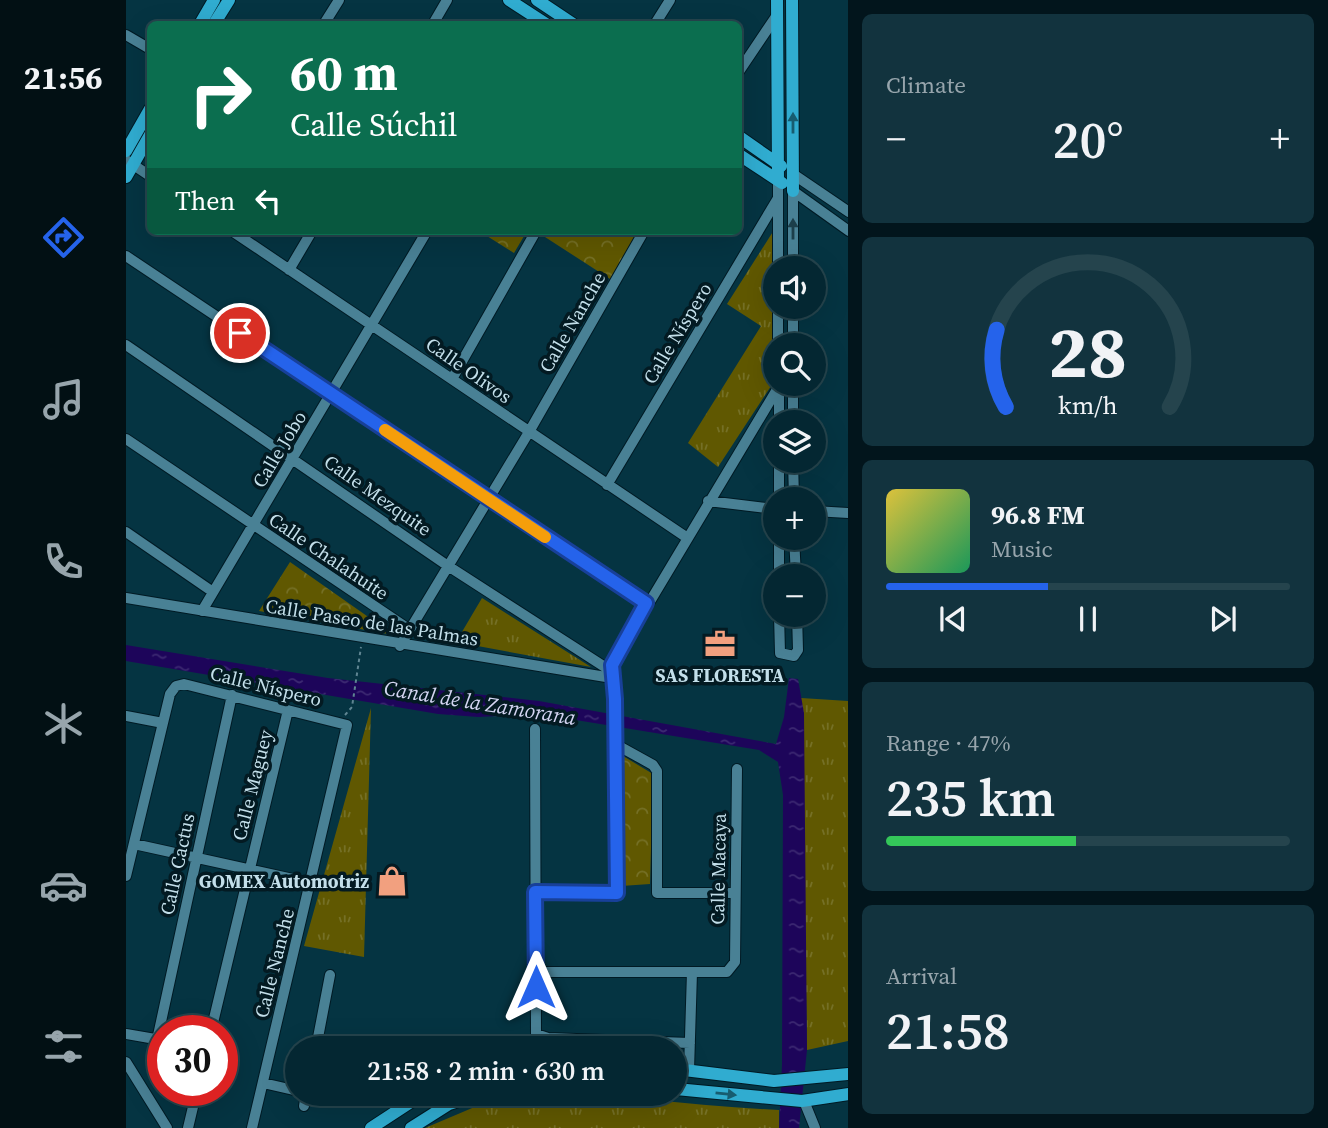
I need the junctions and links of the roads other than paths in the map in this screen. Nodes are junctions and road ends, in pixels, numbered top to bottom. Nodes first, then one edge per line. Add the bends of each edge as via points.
1 (229, 0) edge
2 (339, 0) edge
3 (447, 0) edge
4 (509, 0) edge
5 (537, 0) edge
6 (670, 0) edge
7 (776, 0) edge
8 (792, 0) edge
9 (551, 4) edge
10 (214, 12) edge
11 (777, 15) junction
12 (326, 21) edge
13 (435, 21) edge
14 (540, 21) edge
15 (570, 21) edge
16 (657, 21) edge
17 (126, 35) edge
18 (147, 47) edge
19 (742, 67) edge
20 (147, 114) edge
21 (147, 139) edge
22 (742, 139) edge
23 (126, 151) edge
24 (742, 156) edge
25 (130, 163) edge
26 (778, 164) junction
27 (147, 174) edge
28 (793, 174) junction
29 (126, 177) edge
30 (778, 179) junction
31 (793, 191) junction
32 (778, 198) junction
33 (848, 211) edge
34 (848, 230) edge
35 (238, 235) edge
36 (310, 235) edge
37 (425, 235) edge
38 (534, 235) edge
39 (642, 235) edge
40 (126, 256) edge
41 (778, 256) edge
42 (793, 256) edge
43 (289, 270) junction
44 (373, 325) junction
45 (126, 345) edge
46 (452, 379) junction
47 (332, 395) junction
48 (772, 396) edge
49 (529, 432) junction
50 (126, 439) edge
51 (294, 458) junction
52 (607, 485) junction
53 (488, 499) junction
54 (708, 501) junction
55 (763, 508) edge
56 (826, 512) edge
57 (848, 513) edge
58 (253, 525) junction
59 (126, 532) edge
60 (686, 537) junction
61 (448, 566) junction
62 (213, 592) junction
63 (126, 598) edge
64 (646, 603) junction
65 (202, 611) junction
66 (779, 627) edge
67 (797, 627) edge
68 (410, 630) junction
69 (400, 646) junction
70 (612, 675) junction
71 (232, 695) junction
72 (288, 710) junction
73 (126, 716) edge
74 (163, 723) junction
75 (344, 723) joint
76 (535, 729) dead end
77 (615, 744) junction
78 (737, 769) dead end
79 (134, 844) junction
80 (196, 857) junction
81 (249, 869) junction
82 (126, 876) edge
83 (311, 883) junction
84 (535, 892) junction
85 (735, 893) junction
86 (536, 972) junction
87 (692, 972) junction
88 (330, 975) dead end
89 (165, 1015) edge
90 (215, 1015) edge
91 (126, 1034) edge
92 (318, 1036) edge
93 (147, 1038) edge
94 (690, 1043) junction
95 (687, 1053) edge
96 (126, 1062) edge
97 (687, 1071) edge
98 (848, 1074) edge
99 (263, 1083) junction
100 (285, 1088) edge
101 (687, 1090) edge
102 (848, 1094) edge
103 (803, 1101) junction
104 (193, 1106) edge
105 (405, 1106) edge
106 (446, 1106) edge
107 (167, 1128) edge
108 (188, 1128) edge
109 (252, 1128) edge
110 (371, 1128) edge
111 (411, 1128) edge
112 (815, 1128) edge

1 - 10 main road
2 - 12 street
3 - 13 street
4 - 14 main road
5 - 9 main road
6 - 16 street
7 - 11 main road
28 -> 8 main road
9 - 15 main road
11 - 19 street
11 - 26 main road
17 - 18 street
20 - 23 main road
21 - 25 main road
22 - 26 main road
24 - 30 main road
25 - 27 street
25 - 29 main road
26 - 28 main road
26 - 30 main road
28 - 31 main road
28 - 33 street
30 - 31 main road
30 - 32 street
31 - 34 street
42 -> 31 street
32 - 41 street
32 - 52 street, Calle Níspero
35 - 43 street, Calle Olivos
36 - 43 street
37 - 44 street, Calle Jobo
38 - 46 street
39 - 49 street, Calle Nanche
40 - 47 street
43 - 44 street, Calle Olivos
44 - 46 street, Calle Olivos
44 - 47 street, Calle Jobo
45 - 51 street, Calle Mezquite
46 - 49 street, Calle Olivos
47 - 51 street, Calle Jobo
47 - 53 street
48 - 54 street
49 - 52 street, Calle Olivos
49 - 53 street, Calle Nanche
50 - 58 street, Calle Chalahuite
51 - 58 street, Calle Jobo
51 - 61 street, Calle Mezquite
52 - 60 street, Calle Olivos
53 - 61 street, Calle Nanche
53 - 64 street
54 - 55 street
54 - 60 street
56 - 57 street
58 - 62 street, Calle Jobo
58 - 68 street, Calle Chalahuite
59 - 62 street
60 - 64 street
61 - 68 street, Calle Nanche
61 - 70 street, Calle Mezquite
62 - 65 street, Calle Jobo
63 - 65 street, Calle Paseo de las Palmas
64 - 70 street via 615,658
65 - 69 street, Calle Paseo de las Palmas
66 - 67 street via 783,656 794,656 797,650
68 - 69 street, Calle Nanche
69 - 70 street, Calle Paseo de las Palmas
70 - 77 street
71 - 72 street, Calle Níspero
71 - 74 street, Calle Níspero via 184,684 176,687
71 - 80 street, Calle Cactus
72 - 75 street, Calle Níspero
72 - 81 street, Calle Maguey
73 - 74 street
74 - 79 street
75 - 83 street, Calle Nanche
76 - 84 street
77 - 84 street via 617,893
77 - 85 street via 657,771 657,893
78 - 85 street, Calle Macaya
79 - 80 street
79 - 82 street
80 - 81 street
80 - 89 street, Calle Cactus
81 - 83 street
81 - 90 street, Calle Maguey
83 - 99 street, Calle Nanche
84 - 86 street
85 - 87 street, Calle Macaya via 732,968
86 - 87 street
86 - 94 street via 536,1034
87 - 94 street
88 - 92 street
91 - 93 street
94 - 95 street
96 - 107 street
97 - 98 main road via 774,1081
99 - 100 street
99 - 109 street, Calle Nanche
101 -> 103 main road
102 - 103 main road
103 - 112 street
104 - 108 street
105 - 110 main road
106 - 111 main road

